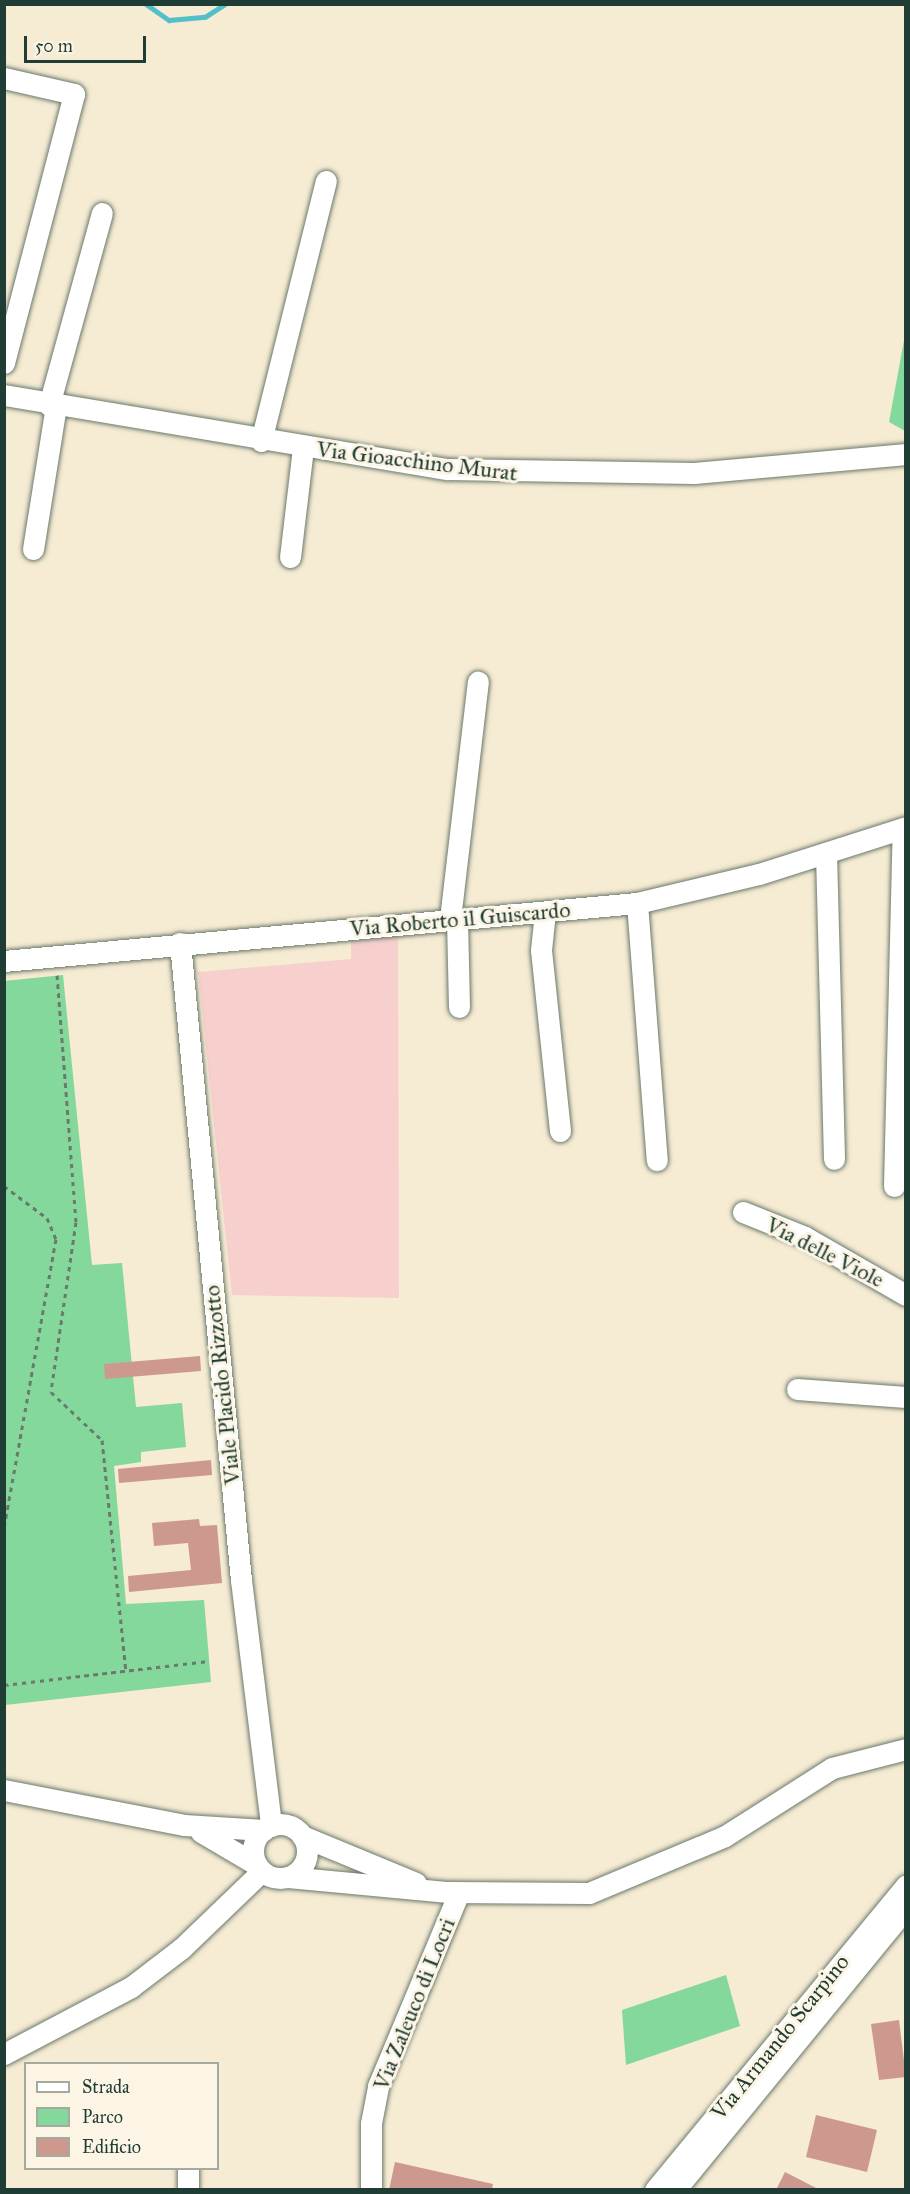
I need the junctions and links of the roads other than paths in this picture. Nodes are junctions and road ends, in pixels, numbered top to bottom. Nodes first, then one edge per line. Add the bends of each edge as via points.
1 (4, 78) edge
2 (326, 181) dead end
3 (102, 213) dead end
4 (4, 363) edge
5 (4, 395) edge
6 (52, 405) junction
7 (261, 441) junction
8 (303, 448) junction
9 (906, 454) edge
10 (33, 549) dead end
11 (290, 557) dead end
12 (478, 682) dead end
13 (904, 828) edge
14 (826, 853) junction
15 (638, 903) junction
16 (545, 912) junction
17 (454, 919) junction
18 (180, 943) junction
19 (4, 961) edge
20 (459, 1007) dead end
21 (560, 1131) dead end
22 (834, 1159) dead end
23 (657, 1160) dead end
24 (894, 1186) dead end
25 (743, 1212) dead end
26 (906, 1295) edge
27 (797, 1389) dead end
28 (906, 1397) edge
29 (906, 1749) edge
30 (4, 1790) edge
31 (184, 1825) junction
32 (268, 1828) junction
33 (302, 1836) junction
34 (259, 1868) junction
35 (288, 1877) junction
36 (906, 1885) edge
37 (454, 1892) junction
38 (906, 1908) edge
39 (4, 2054) edge
40 (188, 2170) edge
41 (188, 2190) edge
42 (371, 2190) edge
43 (655, 2190) edge
44 (675, 2190) edge

1 - 4 street via 74,94
2 - 7 street
3 - 6 street
5 - 6 street, Via Gioacchino Murat
6 - 7 street, Via Gioacchino Murat
6 - 10 street
7 - 8 street, Via Gioacchino Murat
8 - 9 street, Via Gioacchino Murat via 447,469 533,474 694,473
8 - 11 street
12 - 17 street
13 - 14 street, Via Roberto il Guiscardo
13 - 24 street
14 - 15 street, Via Roberto il Guiscardo
14 - 22 street
15 - 16 street, Via Roberto il Guiscardo
15 - 23 street
16 - 17 street, Via Roberto il Guiscardo
16 - 21 street via 541,950
17 - 18 street, Via Roberto il Guiscardo
17 - 20 street
18 - 19 street, Via Roberto il Guiscardo
18 - 32 street, Viale Placido Rizzotto
25 - 26 street, Via delle Viole via 805,1237
27 - 28 street
29 - 37 street via 832,1768 725,1836 589,1893
30 - 31 street
31 - 32 street
31 - 34 street via 237,1849
32 - 33 street via 289,1826
32 - 34 street via 255,1842
33 - 35 street via 305,1860
33 - 37 street
34 - 35 street
34 - 39 street via 182,1948 131,1987
35 - 37 street
36 - 43 street, Via Armando Scarpino
37 - 42 street, Via Zaleuco di Locri via 378,2086 371,2123
38 - 44 street, Via Armando Scarpino
40 - 41 street

